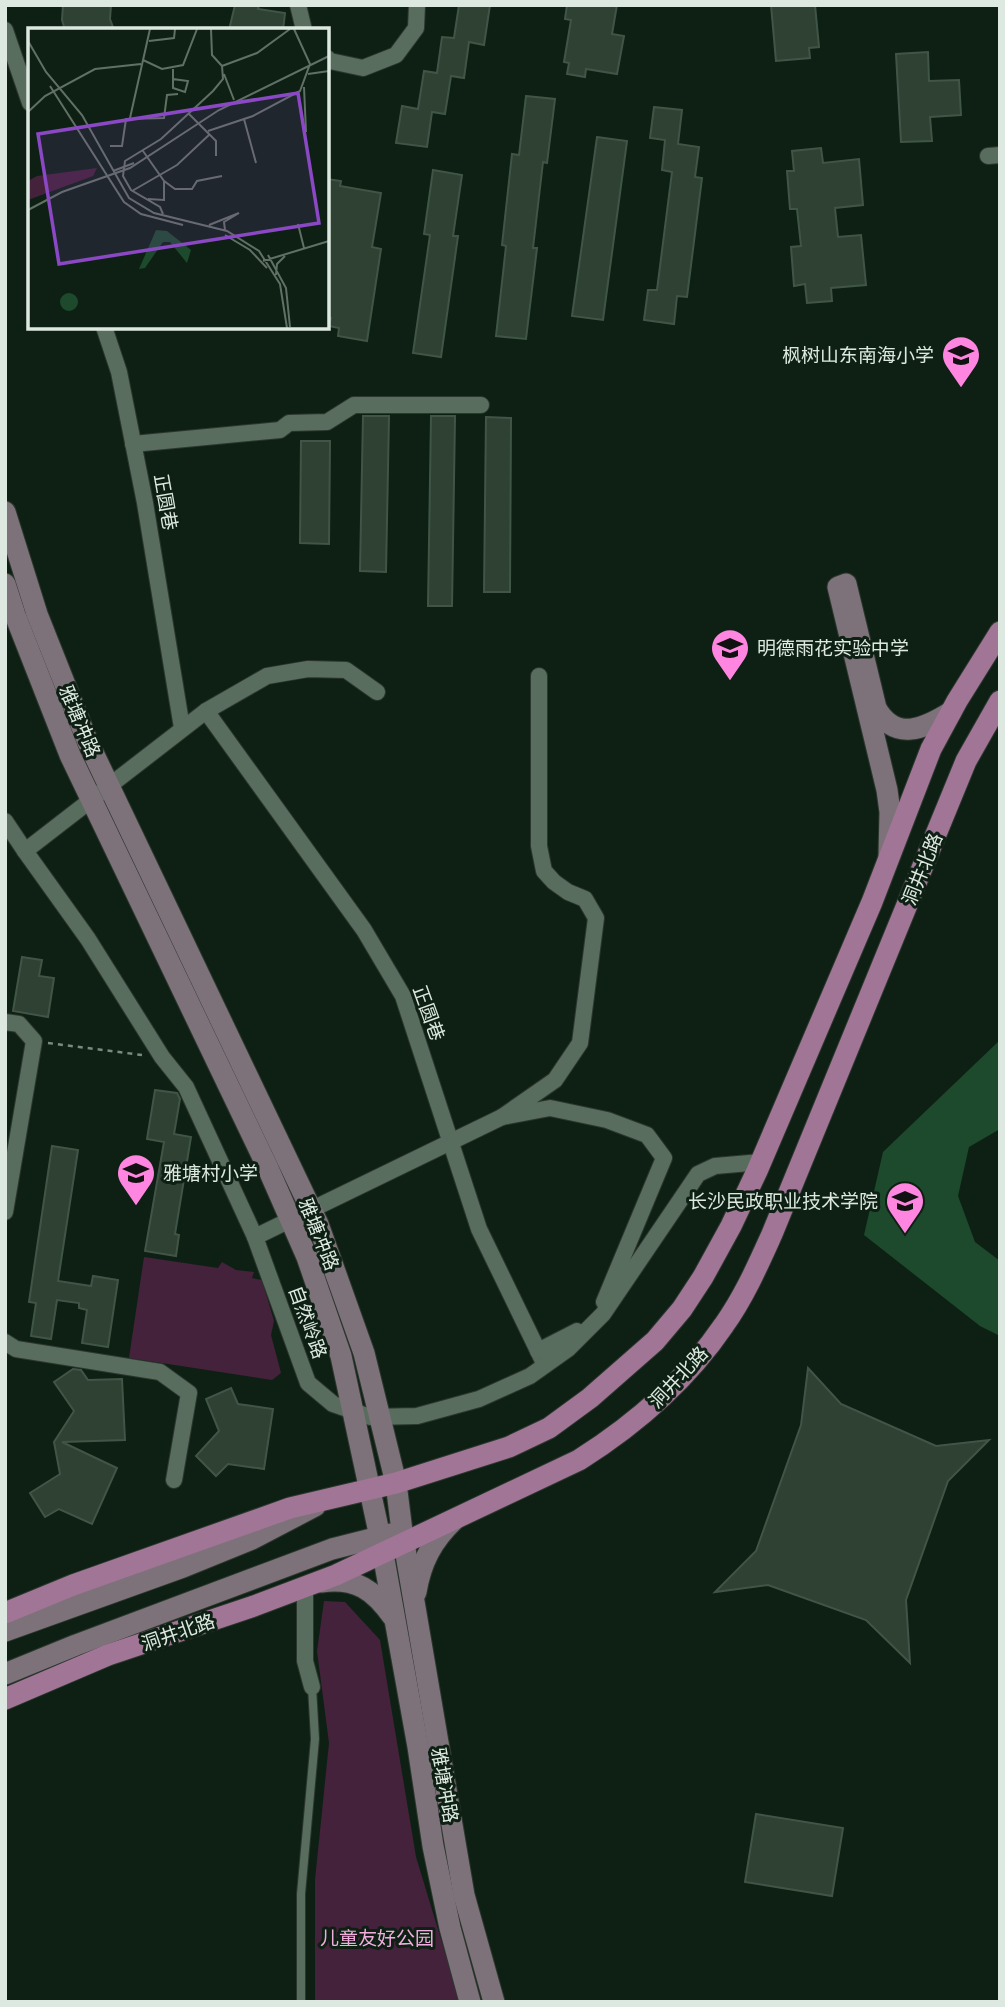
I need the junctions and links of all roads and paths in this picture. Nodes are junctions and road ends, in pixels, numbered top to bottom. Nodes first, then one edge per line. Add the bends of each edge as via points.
1 (298, 5) edge
2 (418, 5) edge
3 (304, 28) edge
4 (5, 30) edge
5 (329, 60) edge
6 (28, 97) edge
7 (105, 329) edge
8 (481, 405) dead end
9 (133, 444) junction
10 (5, 512) edge
11 (5, 584) edge
12 (1000, 632) edge
13 (539, 676) dead end
14 (377, 692) dead end
15 (1000, 701) edge
16 (206, 710) junction
17 (951, 712) junction
18 (182, 728) junction
19 (108, 786) junction
20 (92, 799) junction
21 (5, 821) edge
22 (25, 851) junction
23 (887, 865) junction
24 (5, 1022) edge
25 (34, 1041) junction
26 (162, 1057) junction
27 (502, 1117) junction
28 (451, 1142) junction
29 (761, 1162) junction
30 (311, 1210) junction
31 (5, 1212) edge
32 (290, 1220) junction
33 (256, 1237) junction
34 (5, 1342) edge
35 (541, 1358) junction
36 (353, 1411) junction
37 (379, 1417) junction
38 (174, 1480) dead end
39 (396, 1483) junction
40 (371, 1489) junction
41 (329, 1499) junction
42 (455, 1518) junction
43 (403, 1537) junction
44 (381, 1545) junction
45 (308, 1585) junction
46 (415, 1611) junction
47 (5, 1613) edge
48 (395, 1619) junction
49 (5, 1631) edge
50 (5, 1674) edge
51 (312, 1687) joint
52 (5, 1699) edge
53 (301, 2002) edge
54 (470, 2002) edge
55 (494, 2002) edge

1 - 3 street
2 - 5 street via 416,28 396,55 363,68
4 - 6 street
7 - 9 street, 正圆巷 via 119,372
8 - 9 street via 354,405 327,422
9 - 18 street, 正圆巷
10 - 19 street, 雅塘冲路 via 37,614
11 - 20 street, 雅塘冲路 via 44,692
12 - 17 main road, 洞井北路
13 - 27 street via 539,846 544,871 568,892 585,899 596,918 580,1043 555,1080
14 - 16 street via 346,670 308,669 267,676
15 - 42 main road, 洞井北路 via 966,761 772,1234 724,1325 660,1400 614,1438 579,1460
16 - 18 street
16 - 28 street, 正圆巷 via 364,930 402,996
17 - 23 main road, 洞井北路 via 931,749
17 - 23 street via 917,729 897,728 881,717 846,584 838,587 887,790
18 - 19 street
19 - 20 street
19 - 30 street, 雅塘冲路
20 - 22 street
20 - 32 street, 雅塘冲路
21 - 22 street, 自然岭路
22 - 26 street, 自然岭路 via 88,939
23 - 29 main road, 洞井北路
24 - 25 street via 19,1024
25 - 26 path
25 - 31 street
26 - 33 street, 自然岭路 via 186,1087
27 - 28 street
27 - 35 street via 550,1108 607,1120 647,1135 664,1158 601,1308
28 - 30 street
28 - 35 street, 正圆巷 via 479,1229
29 - 35 street, 自然岭路 via 715,1166 698,1174 603,1314 568,1349
29 - 39 main road, 洞井北路 via 689,1299 628,1366 548,1428 509,1447
30 - 32 street
30 - 37 street, 雅塘冲路 via 364,1353
32 - 33 street
32 - 36 street, 雅塘冲路 via 341,1356
33 - 36 street, 自然岭路 via 308,1383 333,1404
34 - 38 street via 16,1349 160,1372 189,1393
35 - 37 street, 自然岭路 via 530,1376 479,1399 418,1416
36 - 37 street, 自然岭路
36 - 40 street, 雅塘冲路
37 - 39 street, 雅塘冲路
39 - 40 main road, 洞井北路
39 - 43 street, 雅塘冲路
40 - 41 main road, 洞井北路
40 - 44 street, 雅塘冲路
41 - 47 main road, 洞井北路 via 290,1508
41 - 49 street via 252,1539
42 - 43 main road, 洞井北路
42 - 46 street via 425,1558
43 - 44 main road, 洞井北路
43 - 46 street, 雅塘冲路
44 - 45 main road, 洞井北路 via 336,1575
44 - 48 street, 雅塘冲路
44 - 50 street via 332,1549
45 - 48 street via 347,1581 362,1586 376,1595
45 - 51 street via 305,1661
45 - 52 main road, 洞井北路 via 108,1655
46 - 55 street, 雅塘冲路 via 464,1895
48 - 54 street, 雅塘冲路 via 433,1846
51 - 53 lane via 315,1739 301,1894

